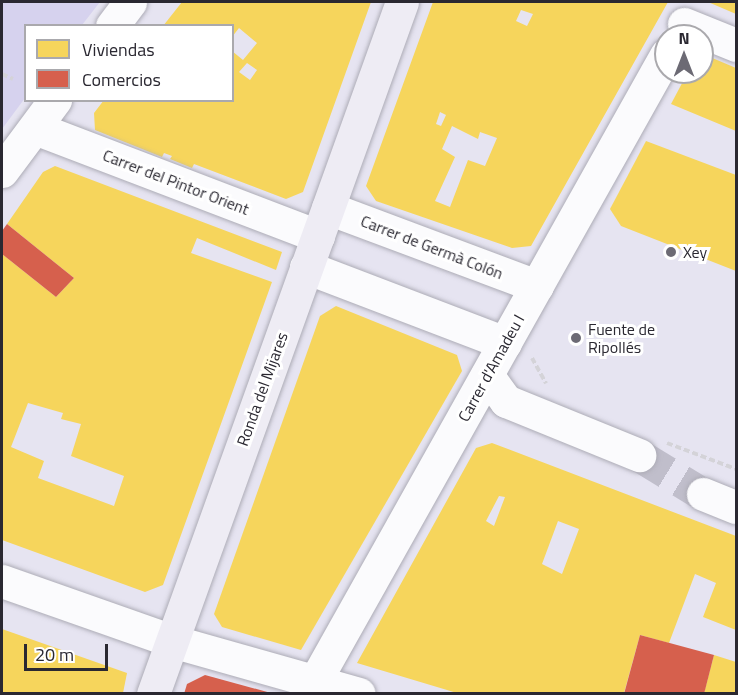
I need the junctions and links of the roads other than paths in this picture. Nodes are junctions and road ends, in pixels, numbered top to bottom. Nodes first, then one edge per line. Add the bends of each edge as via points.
1 (130, 2) edge
2 (402, 2) edge
3 (685, 20) edge
4 (114, 24) edge
5 (736, 45) edge
6 (654, 76) edge
7 (54, 102) edge
8 (35, 128) junction
9 (2, 171) edge
10 (323, 222) junction
11 (306, 267) junction
12 (537, 286) junction
13 (505, 343) junction
14 (487, 375) junction
15 (639, 454) tunnel mouth
16 (703, 494) tunnel mouth
17 (736, 507) edge
18 (2, 581) edge
19 (172, 641) junction
20 (315, 681) junction
21 (153, 693) edge
22 (359, 693) edge

1 - 4 street
2 - 10 main road, Ronda del Mijares
3 - 5 street
6 - 12 street, Carrer d'Amadeu I
7 - 8 street
8 - 9 street
8 - 10 street, Carrer del Pintor Orient
10 - 11 main road, Ronda del Mijares
10 - 12 street, Carrer de Germà Colón
11 - 13 street
11 - 19 main road, Ronda del Mijares
12 - 13 street, Carrer d'Amadeu I
13 - 14 street, Carrer d'Amadeu I
14 - 15 street via 506,402
14 - 20 street, Carrer d'Amadeu I
16 - 17 street
18 - 19 street
19 - 20 street
19 - 21 main road, Ronda del Mijares
20 - 22 street

